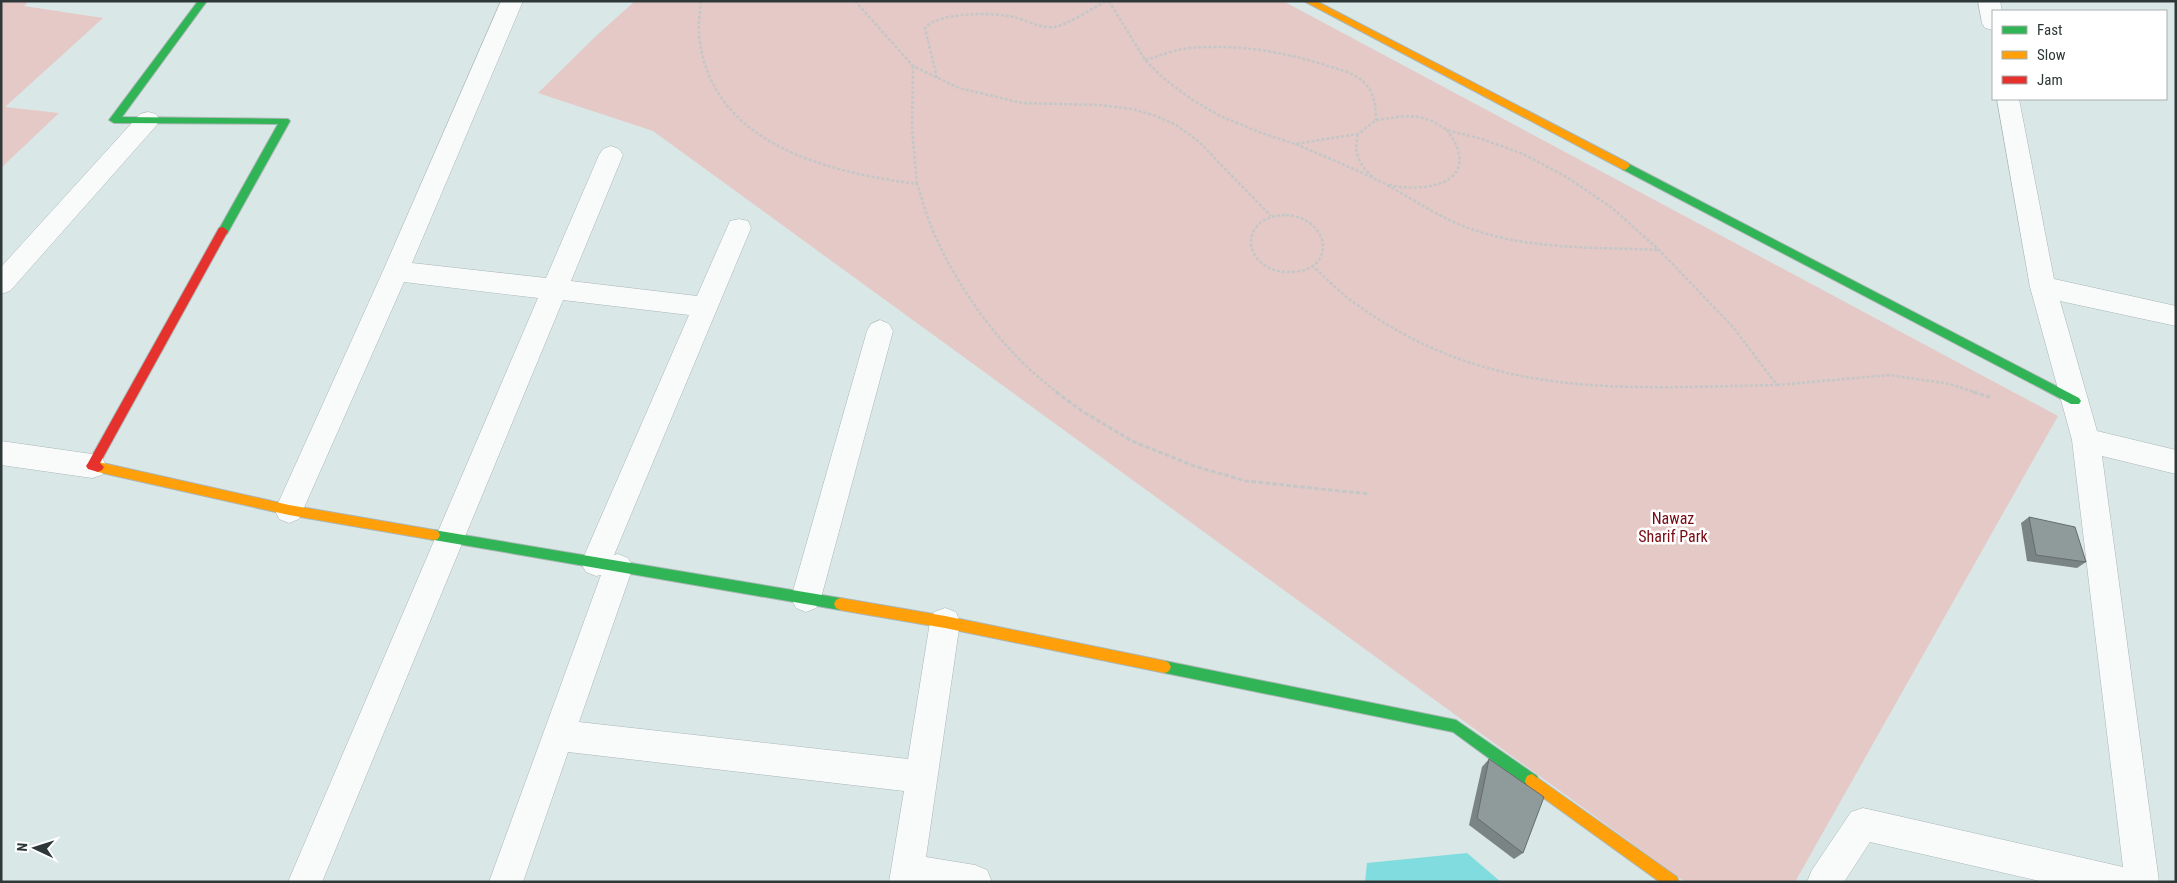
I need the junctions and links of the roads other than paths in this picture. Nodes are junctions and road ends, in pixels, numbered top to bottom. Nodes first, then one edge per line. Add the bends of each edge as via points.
1 (203, 1) edge
2 (512, 1) edge
3 (1308, 1) edge
4 (1989, 1) edge
5 (1992, 18) edge
6 (2008, 100) edge
7 (148, 120) junction
8 (611, 155) dead end
9 (739, 228) dead end
10 (396, 271) junction
11 (1, 284) edge
12 (2043, 287) junction
13 (555, 289) junction
14 (705, 307) junction
15 (2176, 316) edge
16 (880, 330) dead end
17 (2075, 401) junction
18 (2086, 440) junction
19 (1, 453) edge
20 (2176, 462) edge
21 (92, 466) junction
22 (289, 510) junction
23 (451, 538) junction
24 (607, 564) junction
25 (806, 598) junction
26 (945, 622) junction
27 (558, 735) junction
28 (922, 777) junction
29 (907, 876) edge
30 (305, 882) edge
31 (506, 882) edge
32 (975, 882) edge
33 (1672, 882) edge
34 (1824, 882) edge
35 (2119, 882) edge
36 (2142, 882) edge

1 - 7 street via 114,120
2 - 10 street
3 - 17 street
4 - 5 street
6 - 12 street
7 - 11 street
7 - 21 street via 285,121
8 - 13 street
9 - 14 street
10 - 13 street
10 - 22 street
12 - 15 street
12 - 17 street
13 - 14 street
13 - 23 street
14 - 24 street
16 - 25 street
17 - 18 street
18 - 20 street
18 - 36 street
19 - 21 street
21 - 22 street
22 - 23 street
23 - 24 street
23 - 30 street
24 - 25 street
24 - 27 street
25 - 26 street
26 - 28 street
26 - 33 street via 1456,726
27 - 28 street
27 - 31 street
28 - 29 street
29 - 32 street
34 - 35 street via 1863,824

